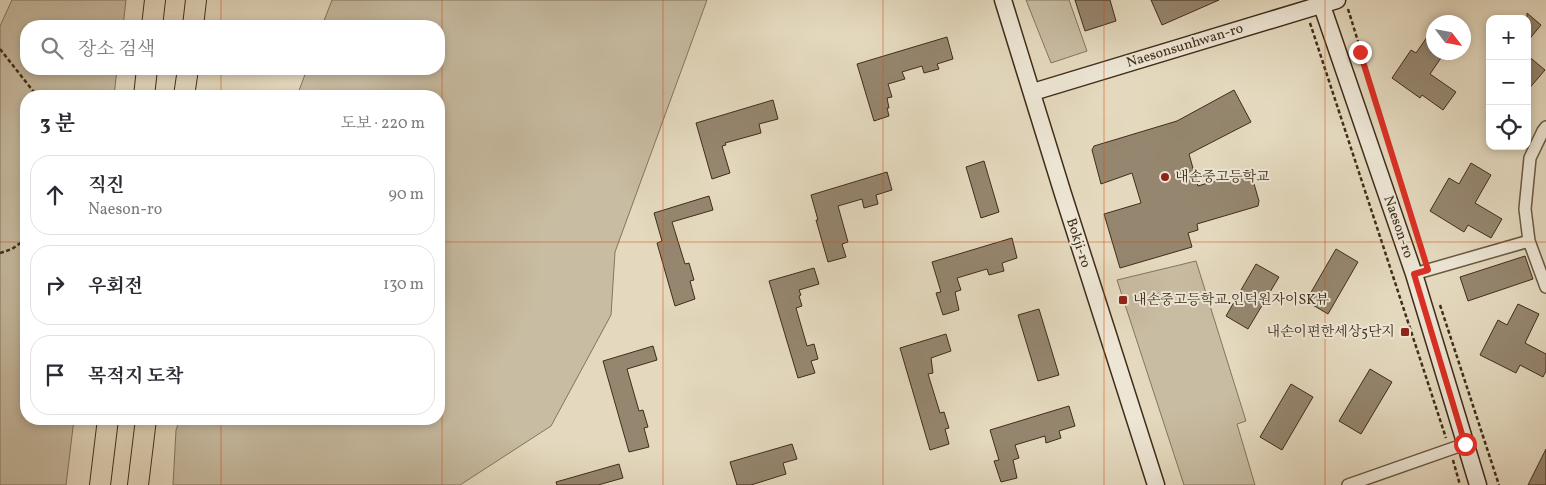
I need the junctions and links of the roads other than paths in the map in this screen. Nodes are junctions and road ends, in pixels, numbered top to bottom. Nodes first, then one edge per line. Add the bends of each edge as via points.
1 (155, 0) edge
2 (196, 0) edge
3 (1003, 0) edge
4 (1332, 3) edge
5 (153, 20) edge
6 (194, 20) edge
7 (146, 75) edge
8 (187, 75) edge
9 (145, 90) edge
10 (185, 90) edge
11 (1033, 92) junction
12 (1546, 127) edge
13 (1529, 241) junction
14 (1421, 272) junction
15 (1546, 287) edge
16 (107, 425) edge
17 (145, 425) edge
18 (1457, 447) junction
19 (100, 485) edge
20 (138, 485) edge
21 (1156, 485) edge
22 (1348, 485) edge
23 (1478, 485) edge

1 - 5 highway
2 - 6 highway
3 - 11 street, Bokji-ro
4 - 11 street, Naesonsunhwan-ro
4 - 14 street, Naeson-ro
7 - 9 highway
8 - 10 highway
11 - 21 street, Bokji-ro
12 - 13 street via 1530,158 1525,209
13 - 14 street
13 - 15 street
14 - 18 street, Naeson-ro
16 - 19 highway
17 - 20 highway
18 - 22 street
18 - 23 street, Naeson-ro

